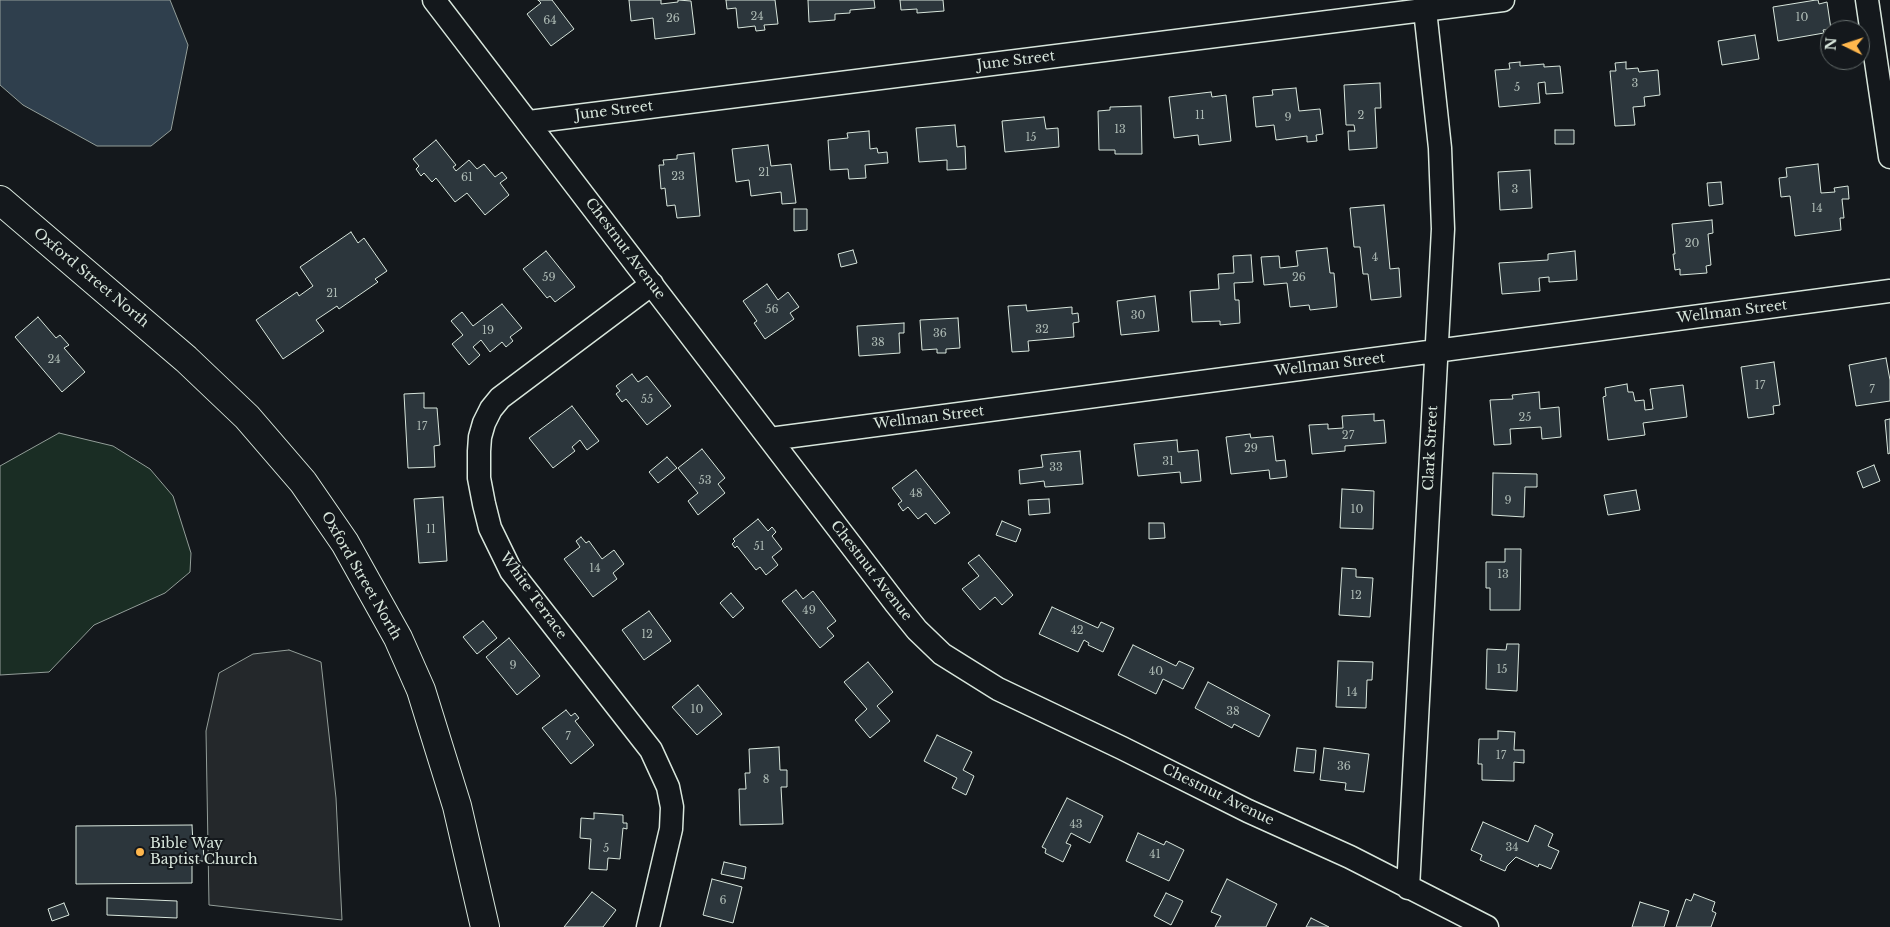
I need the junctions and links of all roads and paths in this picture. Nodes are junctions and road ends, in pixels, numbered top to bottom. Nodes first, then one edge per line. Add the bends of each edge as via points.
1 (434, 0) edge
2 (1503, 0) edge
3 (1867, 0) edge
4 (1425, 10) junction
5 (528, 122) junction
6 (1890, 157) edge
7 (0, 200) edge
8 (652, 284) junction
9 (1890, 292) edge
10 (1436, 351) junction
11 (770, 439) junction
12 (1408, 888) junction
13 (485, 927) edge
14 (648, 927) edge
15 (1487, 927) edge

1 - 5 street, Chestnut Avenue
2 - 4 street, June Street
3 - 6 street
4 - 5 street, June Street
4 - 10 street, Clark Street via 1442,175 1443,229
5 - 8 street, Chestnut Avenue
7 - 13 street, Oxford Street North via 186,359 247,417 303,482 345,543 398,638 421,690 457,806
8 - 11 street, Chestnut Avenue
8 - 14 street, White Terrace via 500,398 484,423 479,451 479,478 490,528 511,571 651,750 668,787 672,807 671,830
9 - 10 street, Wellman Street
10 - 11 street, Wellman Street
10 - 12 street, Clark Street
11 - 12 street, Chestnut Avenue via 896,604 942,654 998,689 1350,857
12 - 15 street, Chestnut Avenue

